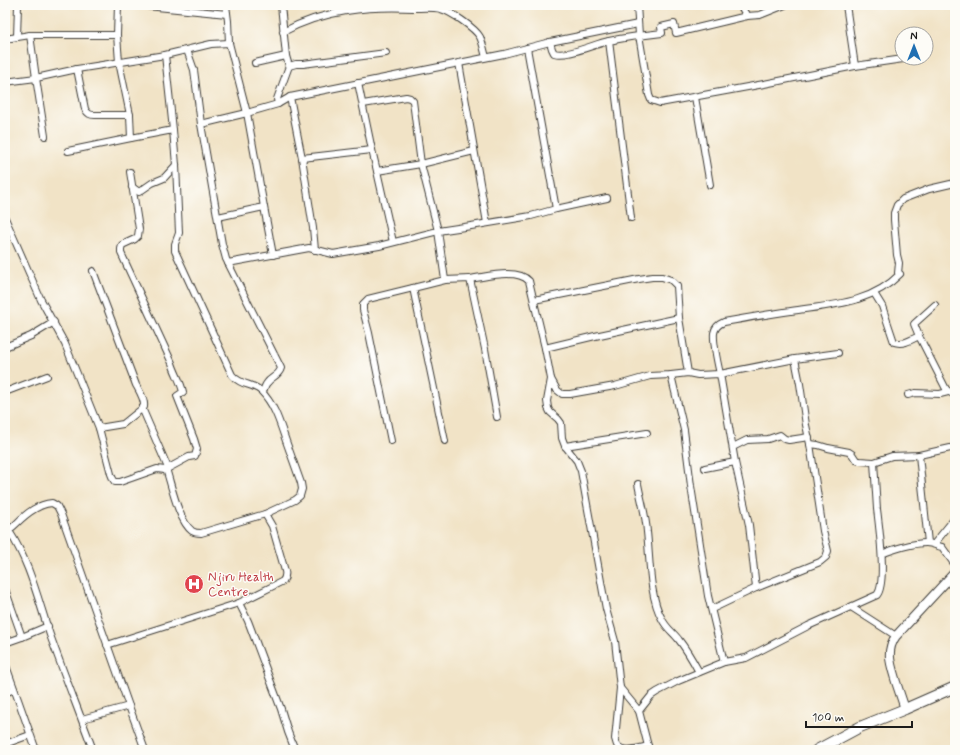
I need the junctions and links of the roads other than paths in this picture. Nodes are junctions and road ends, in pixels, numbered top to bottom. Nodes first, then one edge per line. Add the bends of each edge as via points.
1 (18, 5) edge
2 (118, 5) edge
3 (137, 5) edge
4 (226, 5) edge
5 (281, 5) edge
6 (637, 5) edge
7 (740, 5) edge
8 (785, 5) edge
9 (846, 5) edge
10 (441, 7) edge
11 (227, 14) junction
12 (747, 16) junction
13 (638, 24) junction
14 (283, 32) junction
15 (30, 35) junction
16 (117, 35) junction
17 (639, 35) junction
18 (17, 37) junction
19 (5, 39) edge
20 (609, 41) junction
21 (550, 42) junction
22 (229, 43) junction
23 (527, 48) junction
24 (187, 50) junction
25 (386, 53) dead end
26 (164, 55) junction
27 (286, 56) junction
28 (486, 57) junction
29 (894, 60) edge
30 (119, 62) junction
31 (255, 63) dead end
32 (460, 63) junction
33 (289, 66) junction
34 (855, 66) junction
35 (77, 69) junction
36 (36, 78) junction
37 (5, 82) edge
38 (358, 83) junction
39 (290, 97) junction
40 (695, 97) junction
41 (278, 104) junction
42 (363, 104) junction
43 (247, 112) junction
44 (130, 115) junction
45 (201, 124) junction
46 (173, 130) junction
47 (45, 136) dead end
48 (131, 138) junction
49 (372, 150) junction
50 (474, 150) junction
51 (68, 151) dead end
52 (302, 158) junction
53 (421, 164) junction
54 (176, 165) junction
55 (377, 171) junction
56 (130, 172) dead end
57 (955, 183) edge
58 (710, 185) dead end
59 (132, 186) junction
60 (607, 198) dead end
61 (264, 207) junction
62 (556, 209) junction
63 (218, 217) junction
64 (5, 218) edge
65 (631, 218) dead end
66 (487, 224) junction
67 (438, 231) junction
68 (393, 242) junction
69 (316, 250) junction
70 (273, 255) junction
71 (228, 263) junction
72 (93, 271) dead end
73 (470, 279) junction
74 (445, 280) junction
75 (413, 288) junction
76 (874, 293) junction
77 (534, 300) junction
78 (935, 305) dead end
79 (679, 318) junction
80 (54, 322) junction
81 (919, 336) junction
82 (5, 347) edge
83 (545, 348) junction
84 (838, 353) dead end
85 (795, 359) junction
86 (688, 373) junction
87 (720, 374) junction
88 (672, 375) junction
89 (47, 376) dead end
90 (550, 379) junction
91 (5, 392) edge
92 (263, 392) junction
93 (948, 392) junction
94 (908, 395) dead end
95 (955, 395) edge
96 (142, 408) junction
97 (497, 417) dead end
98 (99, 428) junction
99 (647, 433) dead end
100 (808, 437) junction
101 (391, 441) dead end
102 (445, 441) dead end
103 (810, 444) junction
104 (566, 446) junction
105 (733, 447) junction
106 (955, 447) edge
107 (919, 455) junction
108 (736, 462) junction
109 (874, 462) junction
110 (705, 468) dead end
111 (166, 469) junction
112 (638, 484) dead end
113 (265, 514) junction
114 (955, 518) edge
115 (7, 532) edge
116 (931, 544) junction
117 (882, 554) junction
118 (955, 565) edge
119 (955, 572) edge
120 (756, 588) junction
121 (5, 590) edge
122 (239, 603) junction
123 (851, 607) junction
124 (712, 609) junction
125 (48, 626) junction
126 (896, 636) junction
127 (22, 637) junction
128 (5, 643) edge
129 (108, 644) junction
130 (724, 662) junction
131 (5, 663) edge
132 (699, 672) junction
133 (955, 687) edge
134 (620, 688) junction
135 (14, 689) junction
136 (5, 693) edge
137 (129, 706) junction
138 (905, 709) junction
139 (639, 711) junction
140 (82, 719) junction
141 (30, 735) junction
142 (5, 744) edge
143 (648, 748) edge
144 (36, 750) edge
145 (93, 750) edge
146 (145, 750) edge
147 (295, 750) edge
148 (817, 750) edge

1 - 18 street
2 - 16 street
3 - 11 street
4 - 11 street
5 - 14 street
6 - 13 street
7 - 12 street
8 - 12 street via 760,15
9 - 34 street
10 - 14 street via 370,8 339,12 298,24
10 - 28 street via 473,29 480,37
11 - 22 street
12 - 17 street via 676,33 674,24 661,27 662,33
13 - 17 street
13 - 21 street
14 - 27 street
15 - 16 street
15 - 18 street
15 - 36 street
16 - 30 street
17 - 20 street
17 - 40 street via 651,100 660,103
18 - 19 street
20 - 21 street via 564,54 554,53
20 - 65 street
21 - 23 street
22 - 24 street
22 - 43 street
23 - 28 street
23 - 62 street
24 - 26 street
24 - 45 street via 194,70
25 - 33 street
26 - 30 street
26 - 46 street
27 - 31 street
27 - 33 street
28 - 32 street
29 - 34 street
30 - 35 street
30 - 44 street
32 - 38 street
32 - 50 street
33 - 41 street
34 - 40 street
35 - 36 street
35 - 44 street via 87,113 95,116
36 - 37 street
36 - 47 street
38 - 39 street
38 - 42 street
39 - 41 street
39 - 52 street
40 - 58 street
41 - 43 street
42 - 49 street
42 - 53 street via 406,97 413,101
43 - 45 street
43 - 61 street
44 - 48 street
45 - 63 street
46 - 48 street
46 - 54 street
48 - 51 street
49 - 52 street
49 - 55 street
50 - 53 street
50 - 66 street
52 - 69 street
53 - 55 street
53 - 67 street
54 - 59 street via 164,178 139,192
54 - 92 street via 179,232 175,251 232,375 239,382
55 - 68 street
56 - 59 street
57 - 76 street via 910,196 897,205 894,220 900,274
59 - 111 street via 138,236 122,245 121,253 181,383 183,392 176,396 197,449 195,456
60 - 62 street
61 - 63 street
61 - 70 street
62 - 66 street
63 - 71 street
64 - 80 street
66 - 67 street
67 - 68 street
67 - 74 street
68 - 69 street via 333,254
69 - 70 street via 308,248
70 - 71 street
71 - 92 street via 281,368 279,373 268,381
72 - 96 street via 144,401
73 - 74 street
73 - 77 street via 519,275 529,281
73 - 97 street via 486,349
74 - 75 street
75 - 101 street via 368,299 363,304
75 - 102 street
76 - 81 street via 882,306 894,342 903,343
76 - 87 street via 856,300 719,324 714,333 714,341
77 - 79 street via 639,279 662,277 671,280 677,286
77 - 83 street
78 - 81 street via 914,324
79 - 83 street
79 - 86 street
80 - 82 street via 32,336
80 - 98 street via 66,344
81 - 93 street
83 - 90 street
84 - 85 street
85 - 87 street
85 - 100 street
86 - 87 street
86 - 88 street
87 - 105 street
88 - 90 street via 650,376 615,386 570,394 562,394
88 - 124 street via 684,430
89 - 91 street
90 - 104 street via 548,408 561,423 562,438
92 - 113 street via 277,414 302,489 300,496 295,500
93 - 94 street
93 - 95 street
96 - 98 street via 123,424
96 - 111 street
98 - 111 street via 115,482 157,469
99 - 104 street
100 - 103 street
100 - 105 street via 789,440 780,435 768,439 747,440
103 - 109 street via 849,452 859,462
103 - 120 street via 828,551 826,557 820,562
104 - 134 street via 581,471 606,609 615,641
105 - 108 street
106 - 107 street
107 - 109 street via 892,456
107 - 116 street
108 - 110 street
108 - 120 street via 749,525
109 - 117 street
111 - 113 street via 181,516 194,532 201,533
112 - 132 street via 658,611 667,628 680,641
113 - 122 street via 275,534 286,574 282,581
114 - 116 street
115 - 125 street via 18,544
115 - 129 street via 24,515 39,506 52,503 57,506
116 - 117 street via 919,544
116 - 118 street via 942,547
117 - 123 street via 879,593
119 - 126 main road
120 - 124 street
121 - 127 street
122 - 129 street
122 - 147 street via 251,628
123 - 126 street
123 - 130 street via 746,658
124 - 130 street
125 - 127 street
125 - 140 street
126 - 138 main road via 891,646 891,663
127 - 128 street
129 - 137 street
130 - 132 street
131 - 135 street
132 - 139 street via 657,692
133 - 138 highway
134 - 139 street
134 - 143 street via 615,739 617,745 626,750
135 - 136 street
135 - 141 street
137 - 140 street
137 - 146 street
138 - 148 highway via 860,727
139 - 143 street
140 - 145 street
141 - 142 street
141 - 144 street

